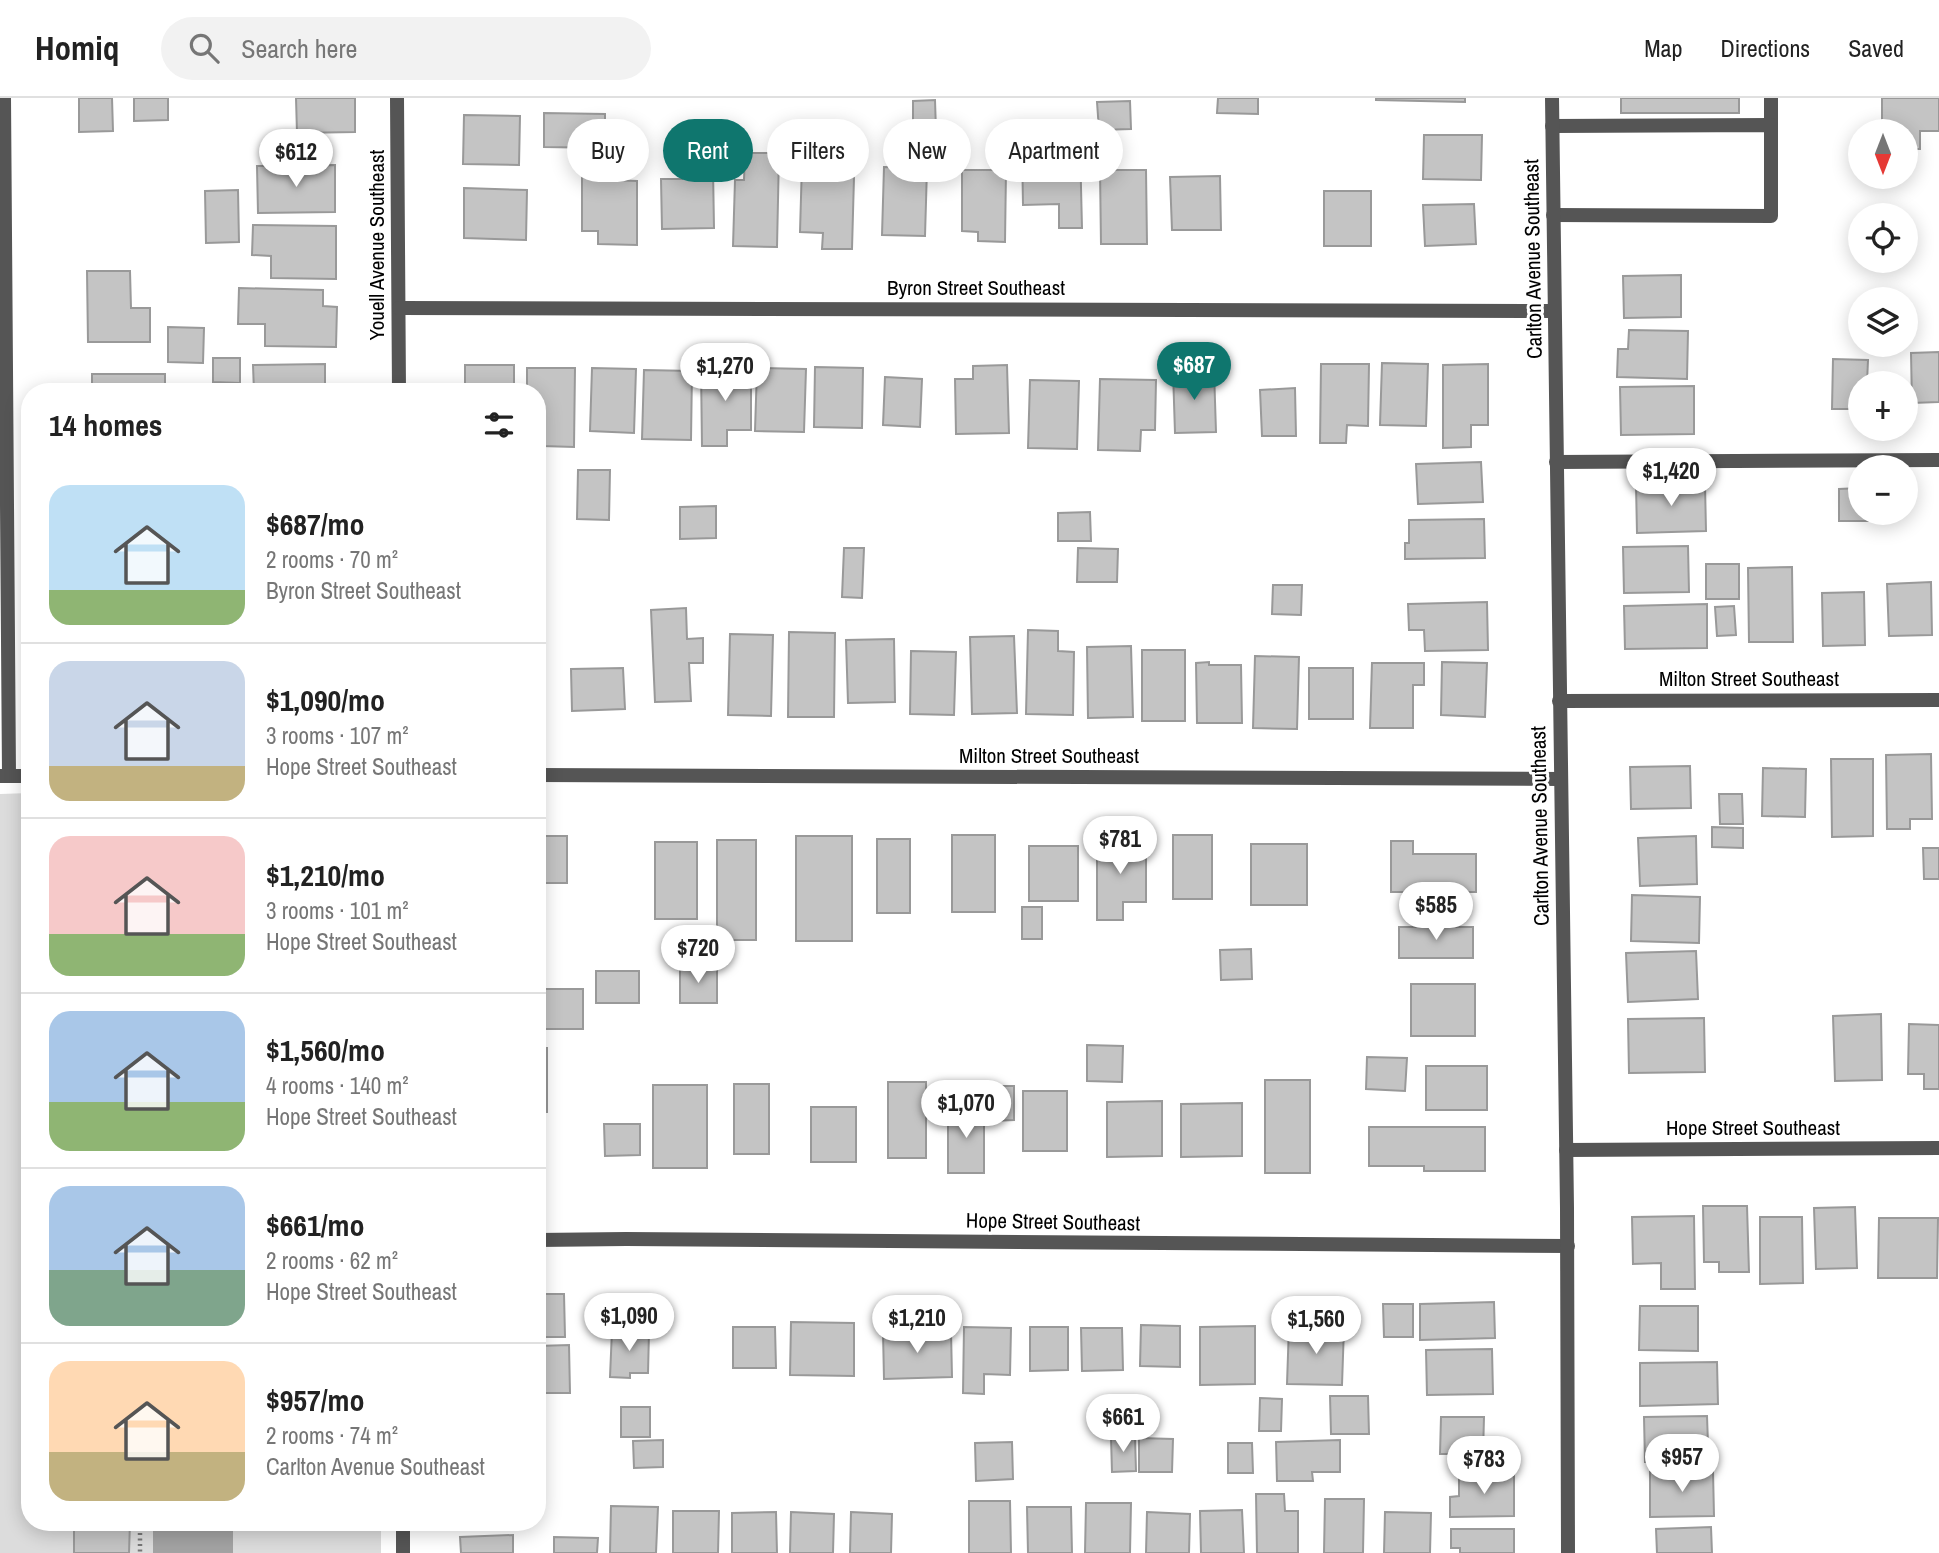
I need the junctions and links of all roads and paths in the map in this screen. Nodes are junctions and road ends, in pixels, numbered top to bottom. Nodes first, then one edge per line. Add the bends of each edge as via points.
1 (4, 98) edge
2 (397, 98) edge
3 (1552, 98) edge
4 (1771, 98) edge
5 (1771, 125) junction
6 (1552, 126) junction
7 (1553, 215) junction
8 (399, 308) junction
9 (1553, 311) junction
10 (399, 383) edge
11 (1939, 460) edge
12 (1556, 462) junction
13 (1939, 699) edge
14 (1559, 701) junction
15 (546, 775) edge
16 (4, 776) edge
17 (1560, 779) junction
18 (1939, 1148) edge
19 (1566, 1150) junction
20 (546, 1240) edge
21 (1568, 1246) junction
22 (140, 1531) edge
23 (403, 1531) edge
24 (140, 1553) edge
25 (403, 1553) edge
26 (1568, 1553) edge

1 - 16 street
2 - 8 street, Youell Avenue Southeast
3 - 6 street, Carlton Avenue Southeast
4 - 5 street
5 - 6 street
5 - 7 street via 1771,216
6 - 7 street, Carlton Avenue Southeast
7 - 9 street, Carlton Avenue Southeast
8 - 9 street, Byron Street Southeast
8 - 10 street, Youell Avenue Southeast
9 - 12 street, Carlton Avenue Southeast
11 - 12 street
12 - 14 street, Carlton Avenue Southeast
13 - 14 street, Milton Street Southeast
14 - 17 street, Carlton Avenue Southeast
15 - 17 street, Milton Street Southeast
17 - 19 street, Carlton Avenue Southeast
18 - 19 street, Hope Street Southeast
19 - 21 street, Carlton Avenue Southeast
20 - 21 street, Hope Street Southeast
21 - 26 street, Carlton Avenue Southeast
22 - 24 path
23 - 25 street

